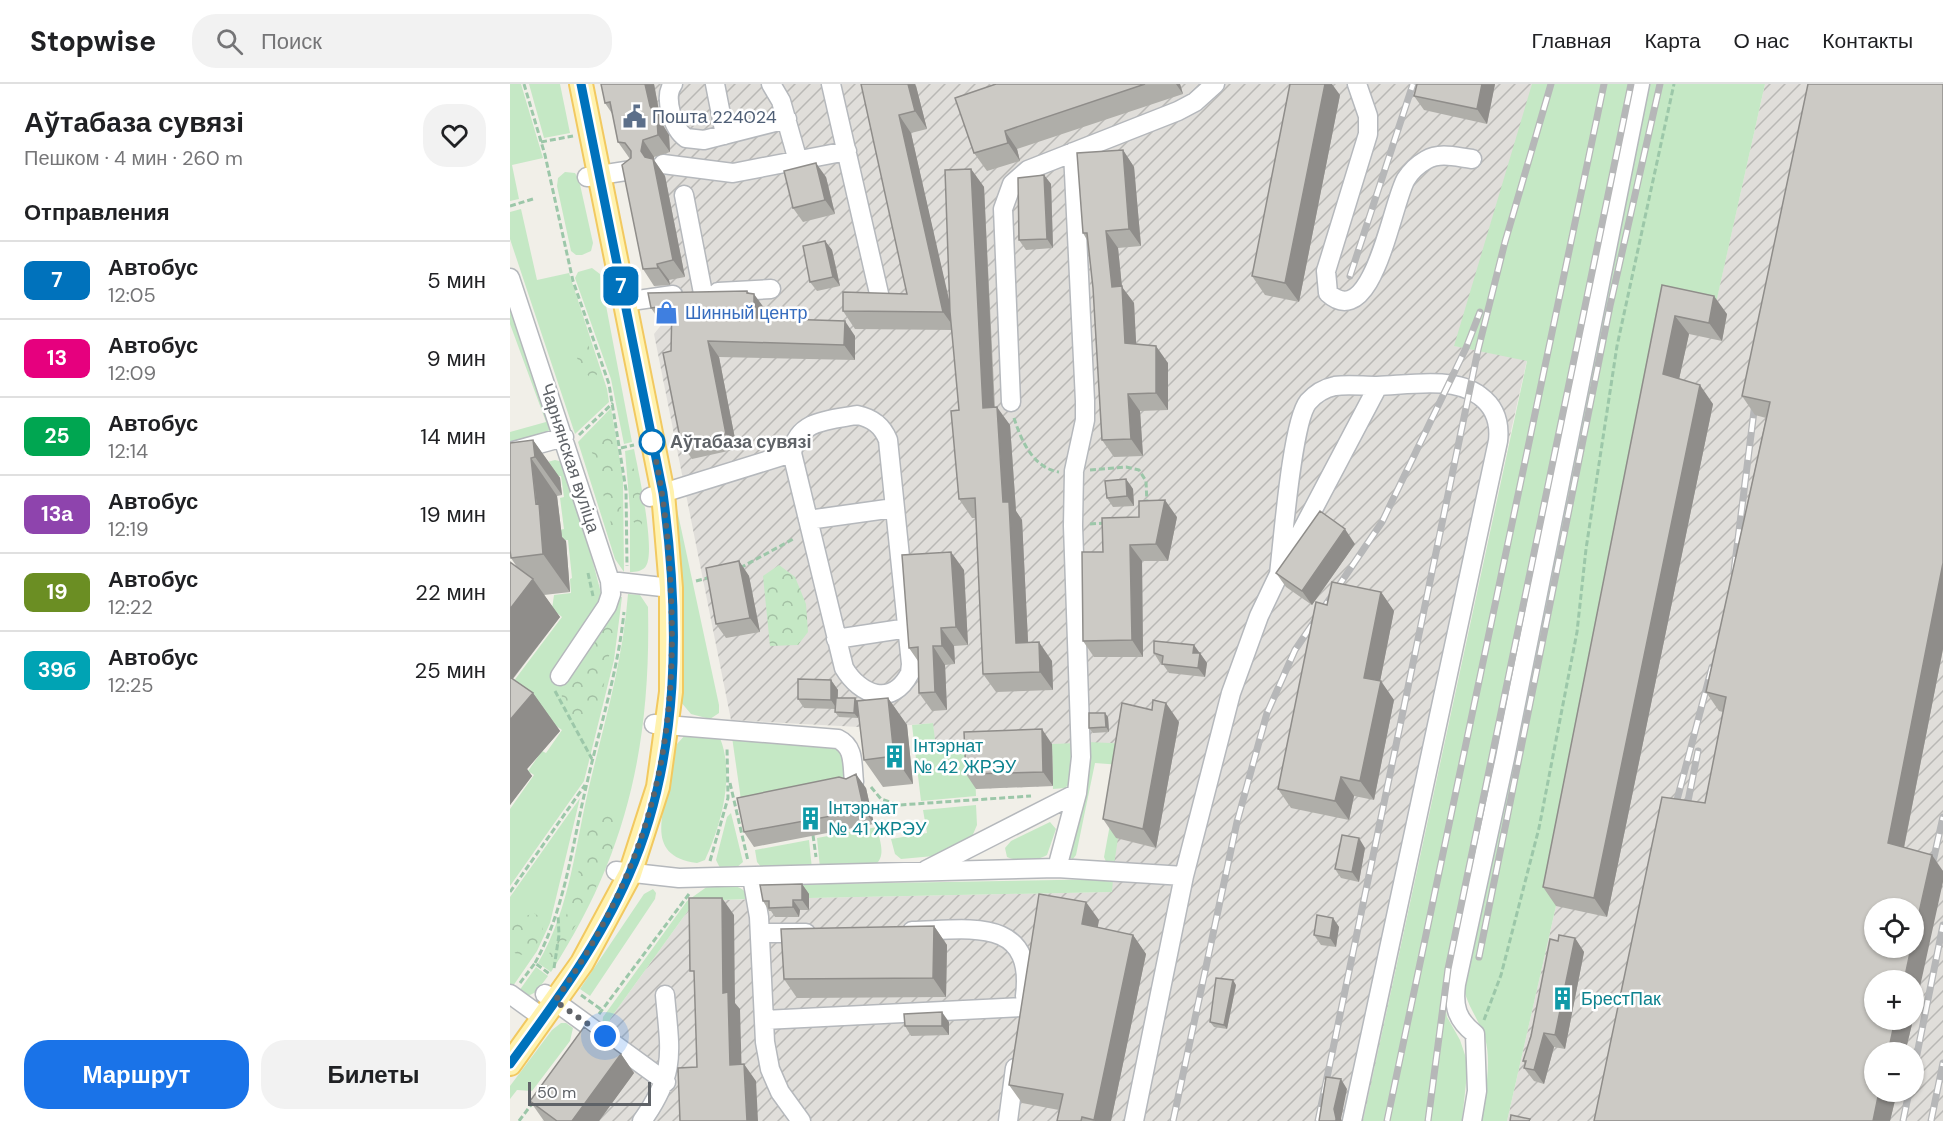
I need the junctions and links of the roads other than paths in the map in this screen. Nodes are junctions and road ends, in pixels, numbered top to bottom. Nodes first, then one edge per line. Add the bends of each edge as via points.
1 (568, 84) edge
2 (581, 84) edge
3 (674, 84) edge
4 (715, 84) edge
5 (771, 84) edge
6 (831, 84) edge
7 (1215, 84) edge
8 (1357, 84) edge
9 (1640, 84) edge
10 (787, 119) junction
11 (725, 135) junction
12 (847, 151) junction
13 (1073, 152) junction
14 (1472, 159) dead end
15 (798, 161) junction
16 (663, 164) dead end
17 (632, 170) edge
18 (593, 176) junction
19 (684, 195) dead end
20 (510, 278) edge
21 (771, 289) dead end
22 (703, 293) junction
23 (880, 298) edge
24 (624, 302) junction
25 (1377, 386) junction
26 (1011, 402) road end
27 (564, 437) junction
28 (510, 452) edge
29 (792, 453) junction
30 (656, 495) junction
31 (894, 508) junction
32 (809, 525) junction
33 (1279, 574) junction
34 (610, 581) junction
35 (664, 587) junction
36 (908, 628) junction
37 (836, 639) junction
38 (557, 683) road end
39 (661, 725) junction
40 (854, 782) edge
41 (1077, 793) junction
42 (1057, 868) junction
43 (623, 872) junction
44 (922, 872) junction
45 (1184, 876) junction
46 (752, 877) junction
47 (898, 931) edge
48 (829, 932) edge
49 (760, 933) junction
50 (510, 994) edge
51 (665, 995) dead end
52 (544, 1006) junction
53 (1023, 1007) junction
54 (764, 1020) junction
55 (1020, 1030) edge
56 (510, 1044) edge
57 (1017, 1053) edge
58 (510, 1064) edge
59 (666, 1082) junction
60 (642, 1121) edge
61 (801, 1121) edge
62 (1008, 1121) edge
63 (1134, 1121) edge
64 (1352, 1121) edge
65 (1472, 1121) edge

1 - 18 main road
2 - 18 main road
3 - 11 street via 669,94 679,133 694,141
4 - 11 street
5 - 10 street
6 - 12 street
7 - 13 street via 1178,111
8 - 14 street via 1368,116 1368,134 1326,271 1328,293 1335,299 1356,299 1370,283 1402,188 1415,168 1436,156
9 - 65 street via 1456,984 1455,1008 1475,1034 1477,1091
10 - 11 street
10 - 15 street
12 - 15 street
12 - 23 street
13 - 26 street via 1019,176 1006,195 1003,209
13 - 41 street via 1085,401 1074,471 1082,742
15 - 16 street via 733,173
17 - 18 street
18 - 24 main road
18 - 30 main road via 630,446
19 - 22 street
20 - 27 street, Чарнянская вуліца
21 - 22 street
22 - 24 street
24 - 30 main road
25 - 33 street
25 - 33 street via 1338,386 1316,394 1307,404 1297,433
25 - 64 street via 1448,385 1469,390 1490,406 1499,428
27 - 28 street
27 - 34 street, Чарнянская вуліца
29 - 30 street
29 - 31 street via 796,437 815,423 857,415 873,421 888,440
29 - 32 street
30 - 35 main road
31 - 32 street
31 - 36 street
32 - 37 street
33 - 45 street via 1231,693
34 - 35 street
34 - 38 street via 607,606
35 - 39 main road via 672,646
36 - 37 street
36 - 37 street via 910,673 897,690 886,694 860,689 851,680
39 - 40 street via 837,739 849,746
39 - 43 main road via 658,787
41 - 42 street
41 - 44 street
42 - 44 street
42 - 45 street
43 - 46 street
43 - 52 main road via 592,945
44 - 46 street
45 - 63 street
46 - 49 street
47 - 53 street via 979,930 1009,940 1026,963
48 - 49 street
49 - 54 street
50 - 52 street
51 - 59 street via 670,1052
52 - 56 main road
52 - 58 main road
52 - 59 street via 590,1026
53 - 54 street
53 - 55 street
54 - 61 street via 770,1069 780,1092
57 - 62 street
59 - 60 street

